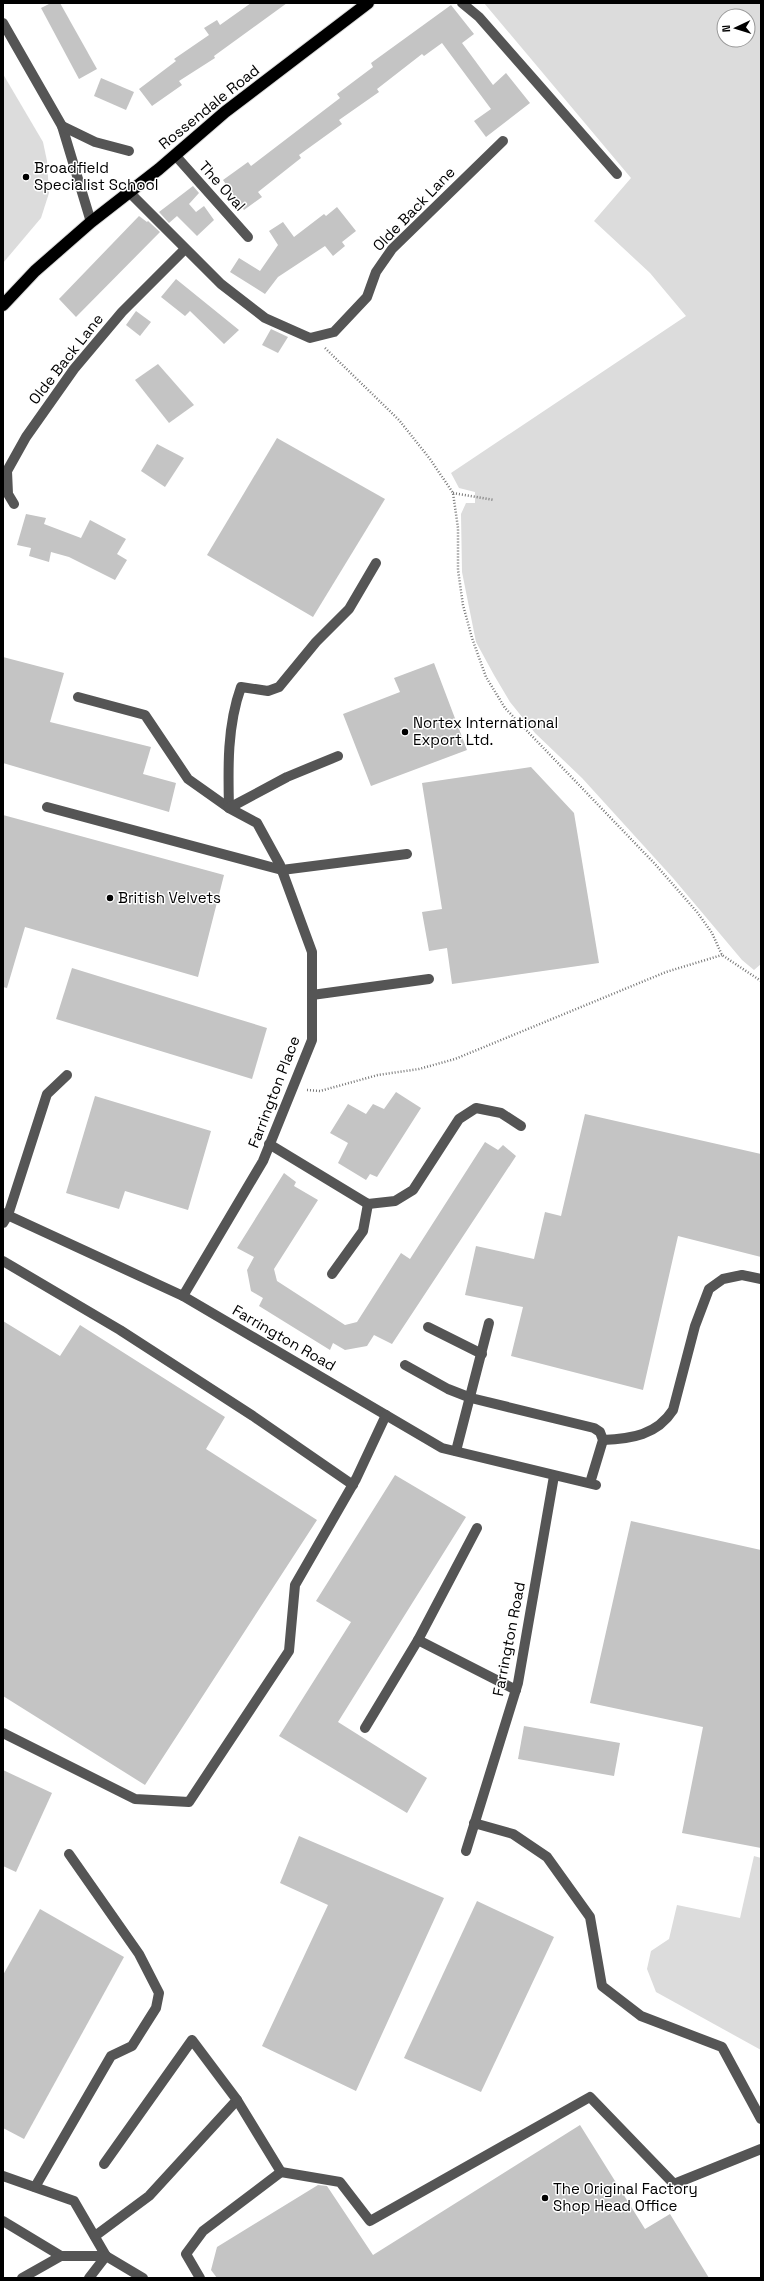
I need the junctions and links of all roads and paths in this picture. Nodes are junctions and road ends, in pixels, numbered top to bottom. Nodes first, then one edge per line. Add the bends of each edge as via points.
1 (368, 3) edge
2 (462, 3) edge
3 (3, 22) edge
4 (62, 126) junction
5 (503, 141) dead end
6 (129, 151) dead end
7 (175, 155) junction
8 (617, 174) dead end
9 (129, 192) junction
10 (91, 222) junction
11 (248, 238) dead end
12 (185, 249) junction
13 (3, 305) edge
14 (317, 336) junction
15 (453, 493) junction
16 (494, 500) dead end
17 (14, 504) dead end
18 (376, 563) dead end
19 (78, 697) dead end
20 (338, 756) dead end
21 (47, 807) dead end
22 (229, 808) junction
23 (407, 854) dead end
24 (282, 870) junction
25 (722, 955) junction
26 (429, 979) dead end
27 (761, 981) edge
28 (312, 995) junction
29 (67, 1075) dead end
30 (292, 1089) junction
31 (521, 1126) dead end
32 (269, 1144) junction
33 (368, 1204) junction
34 (5, 1217) edge
35 (3, 1261) edge
36 (332, 1274) dead end
37 (761, 1280) edge
38 (182, 1296) junction
39 (489, 1323) dead end
40 (428, 1327) dead end
41 (482, 1354) junction
42 (405, 1365) dead end
43 (471, 1398) junction
44 (386, 1415) junction
45 (603, 1440) junction
46 (456, 1451) junction
47 (554, 1476) junction
48 (353, 1485) junction
49 (477, 1528) dead end
50 (418, 1640) junction
51 (516, 1690) junction
52 (365, 1728) dead end
53 (3, 1733) edge
54 (474, 1823) junction
55 (466, 1850) dead end
56 (69, 1854) dead end
57 (237, 2100) junction
58 (761, 2119) edge
59 (761, 2149) edge
60 (104, 2164) dead end
61 (281, 2172) junction
62 (3, 2176) edge
63 (35, 2187) junction
64 (3, 2221) edge
65 (94, 2236) junction
66 (61, 2256) junction
67 (106, 2256) junction
68 (22, 2278) edge
69 (89, 2278) edge
70 (144, 2278) edge
71 (200, 2278) edge

1 - 7 highway, Rossendale Road via 225,112
2 - 8 street via 479,17
3 - 4 street
4 - 6 street via 95,142
4 - 10 street
5 - 14 street, Olde Back Lane via 392,249 376,272 367,297 334,332
7 - 9 highway, Rossendale Road
7 - 11 street, The Oval
9 - 10 highway, Rossendale Road
9 - 12 street, Olde Back Lane
10 - 13 highway, Rossendale Road via 35,271
12 - 14 street, Olde Back Lane via 221,284 265,318 310,338
12 - 17 street, Olde Back Lane via 122,312 74,369 26,437 8,471 8,494
14 - 15 path via 331,355 399,420
15 - 16 path
15 - 25 path via 463,605 472,638 490,684 505,708 524,730 617,822 697,912 712,933
18 - 22 street via 349,609 316,642 278,687 268,690 241,687 235,703 228,760
19 - 22 street, Farrington Place via 145,715 188,779
20 - 22 street via 287,778
21 - 24 street
22 - 24 street, Farrington Place via 257,823
23 - 24 street
24 - 28 street, Farrington Place via 312,952
25 - 27 path
25 - 30 path via 666,972 455,1059 419,1069 378,1075 320,1091
26 - 28 street
28 - 30 street, Farrington Place via 312,1040
29 - 34 street via 47,1094
30 - 32 street, Farrington Place
31 - 33 street via 501,1113 476,1108 459,1119 412,1190 395,1201
32 - 33 street
32 - 38 street, Farrington Place via 263,1161
33 - 36 street via 363,1231
34 - 38 street, Farrington Road
35 - 48 street via 120,1330 253,1416
37 - 45 street via 742,1275 723,1279 709,1289 695,1326 673,1410 666,1421 653,1431 640,1435
38 - 44 street, Farrington Road
39 - 41 street
40 - 41 street
41 - 43 street
42 - 43 street via 448,1389
43 - 45 street via 594,1428 600,1432
43 - 46 street
44 - 46 street, Farrington Road via 442,1448
44 - 48 street
45 - 47 street, Farrington Road via 593,1484
46 - 47 street, Farrington Road
47 - 51 street, Farrington Road
48 - 53 street via 295,1585 289,1651 189,1802 136,1799
49 - 50 street
50 - 51 street
50 - 52 street
51 - 54 street, Farrington Road
54 - 55 street, Farrington Road
54 - 58 street via 513,1834 547,1857 590,1917 602,1986 641,2016 722,2047
56 - 63 street via 139,1954 159,1993 156,2008 132,2046 110,2056
57 - 60 street via 192,2040
57 - 61 street
57 - 65 street via 149,2196
59 - 61 street via 674,2184 590,2097 370,2221 340,2182
61 - 71 street via 203,2231 186,2254
62 - 63 street
63 - 65 street via 74,2201
64 - 66 street
65 - 67 street
66 - 67 street
66 - 68 street
67 - 69 street
67 - 70 street

